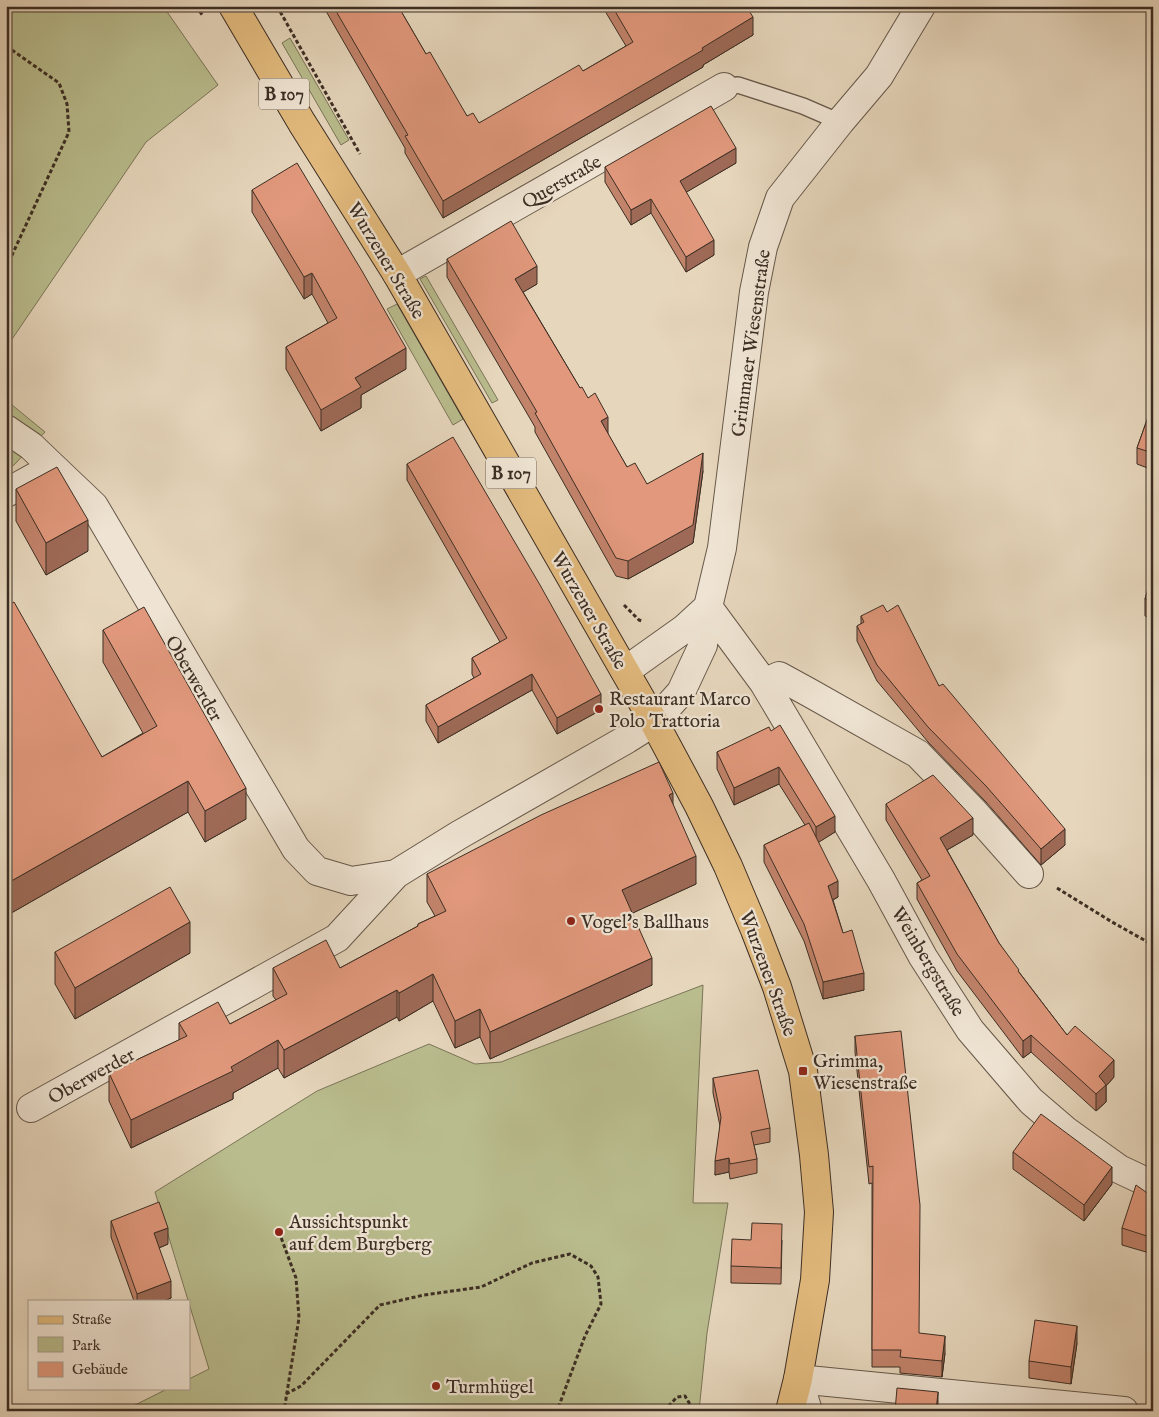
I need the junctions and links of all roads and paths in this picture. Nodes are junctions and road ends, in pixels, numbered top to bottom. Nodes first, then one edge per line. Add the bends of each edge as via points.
1 (13, 6) edge
2 (233, 6) edge
3 (921, 6) edge
4 (6, 10) edge
5 (6, 48) edge
6 (724, 87) joint
7 (840, 122) junction
8 (6, 268) edge
9 (397, 274) junction
10 (6, 429) edge
11 (52, 467) junction
12 (6, 493) edge
13 (708, 607) junction
14 (625, 671) junction
15 (764, 683) junction
16 (654, 722) junction
17 (396, 874) junction
18 (1028, 874) dead end
19 (1056, 888) dead end
20 (1153, 945) edge
21 (31, 1108) dead end
22 (1153, 1185) edge
23 (279, 1232) dead end
24 (798, 1379) junction
25 (286, 1394) junction
26 (284, 1411) edge
27 (557, 1411) edge
28 (664, 1411) edge
29 (694, 1411) edge
30 (790, 1411) edge
31 (808, 1411) edge
32 (1124, 1411) edge

1 - 4 path
2 - 9 main road, Wurzener Straße / B 107
3 - 7 street, Grimmaer Wiesenstraße via 879,76
5 - 8 path via 59,83 67,104 69,132
6 - 7 lane via 738,85
6 - 9 street, Querstraße
7 - 13 street, Grimmaer Wiesenstraße via 780,198 763,247 754,292 722,548
9 - 14 main road, Wurzener Straße / B 107
10 - 11 street, Oberwerder via 31,446
11 - 12 street
11 - 17 street, Oberwerder via 94,506 296,849 317,871 351,881
13 - 14 street via 684,629
13 - 15 street, Weinbergstraße
13 - 16 street, Grimmaer Wiesenstraße via 703,645 681,692
14 - 16 main road, Wurzener Straße / B 107
15 - 18 street via 779,676 918,754
15 - 22 street, Weinbergstraße via 923,957 970,1030 1031,1101 1066,1131 1118,1169
16 - 17 street, Oberwerder
16 - 24 main road, Wurzener Straße / B 107 via 728,866 777,987 803,1071 819,1212 816,1280
17 - 21 street, Oberwerder via 338,938
19 - 20 path
23 - 25 path via 296,1278 300,1318
24 - 30 main road, Wurzener Straße / B 107
24 - 31 street
24 - 32 street
25 - 26 path
25 - 27 path via 301,1386 380,1305 424,1294 481,1287 532,1263 570,1254 591,1266 598,1278 601,1304 585,1336
28 - 29 path via 676,1397 685,1396

